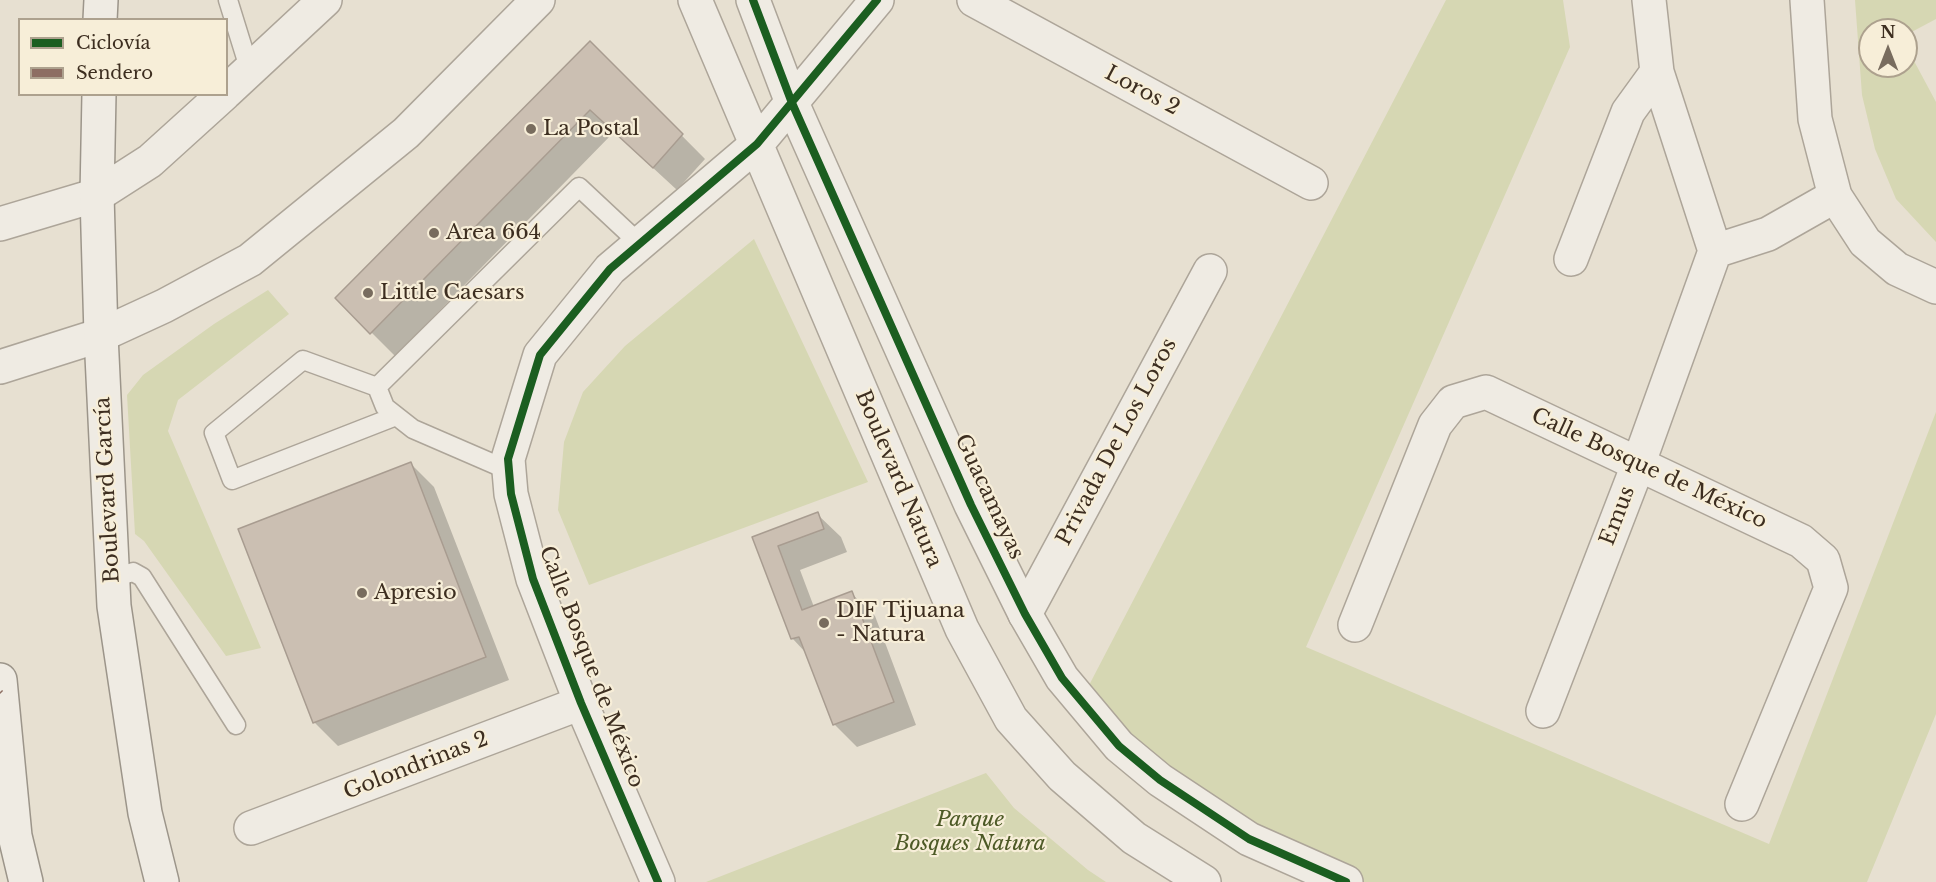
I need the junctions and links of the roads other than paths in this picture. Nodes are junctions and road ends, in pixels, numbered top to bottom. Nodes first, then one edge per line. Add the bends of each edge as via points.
1 (101, 0) edge
2 (228, 0) edge
3 (325, 0) edge
4 (538, 0) edge
5 (695, 0) edge
6 (753, 0) edge
7 (877, 0) edge
8 (974, 0) edge
9 (1649, 0) edge
10 (1807, 0) edge
11 (100, 18) edge
12 (250, 71) junction
13 (1657, 72) junction
14 (228, 90) edge
15 (99, 96) edge
16 (222, 96) edge
17 (792, 103) junction
18 (757, 144) junction
19 (1311, 183) dead end
20 (97, 195) junction
21 (1835, 196) junction
22 (0, 224) edge
23 (640, 244) junction
24 (1715, 251) junction
25 (1571, 259) dead end
26 (1210, 271) dead end
27 (1936, 287) edge
28 (101, 335) junction
29 (0, 367) edge
30 (377, 387) junction
31 (396, 416) junction
32 (1638, 465) junction
33 (510, 471) junction
34 (113, 591) junction
35 (1025, 614) junction
36 (1355, 625) dead end
37 (0, 680) edge
38 (581, 703) junction
39 (1543, 711) dead end
40 (236, 725) dead end
41 (1742, 804) dead end
42 (251, 828) dead end
43 (26, 882) edge
44 (162, 882) edge
45 (658, 882) edge
46 (1204, 882) edge
47 (1346, 882) edge

1 - 11 street
2 - 12 lane
3 - 12 street
4 - 28 street via 406,133 250,260
5 - 18 street, Boulevard Natura
6 - 17 street, Guacamayas
7 - 17 street, Calle Bosque de México
8 - 19 street, Loros 2
9 - 13 street
10 - 21 street via 1815,119
12 - 14 street
13 - 24 street
13 - 25 street via 1628,112
15 - 20 street, Boulevard García
16 - 20 street via 150,161
17 - 18 street, Calle Bosque de México
17 - 35 street, Guacamayas via 971,506
18 - 23 street, Calle Bosque de México
18 - 46 street, Boulevard Natura via 962,629 1011,719 1062,776 1116,823
20 - 22 street
20 - 28 street, Boulevard García
21 - 24 street via 1768,234
21 - 27 street via 1865,242 1897,269
23 - 30 lane via 579,187
23 - 33 street, Calle Bosque de México via 610,269 540,355 508,459
24 - 32 street, Emus
26 - 35 street, Privada De Los Loros
28 - 29 street
28 - 34 street, Boulevard García
30 - 31 lane via 385,407
30 - 31 lane via 303,360 214,433 232,480
31 - 33 lane via 413,429
32 - 36 street, Calle Bosque de México via 1486,392 1453,402 1436,424
32 - 39 street, Emus
32 - 41 street, Calle Bosque de México via 1801,541 1823,560 1831,588
33 - 38 street, Calle Bosque de México via 511,494 534,579
34 - 40 lane via 123,575 134,572 142,576
34 - 44 street, Boulevard García via 145,813
35 - 47 street, Guacamayas via 1062,678 1119,746 1160,780 1249,839
37 - 43 street via 15,836
38 - 42 street, Golondrinas 2
38 - 45 street, Calle Bosque de México

